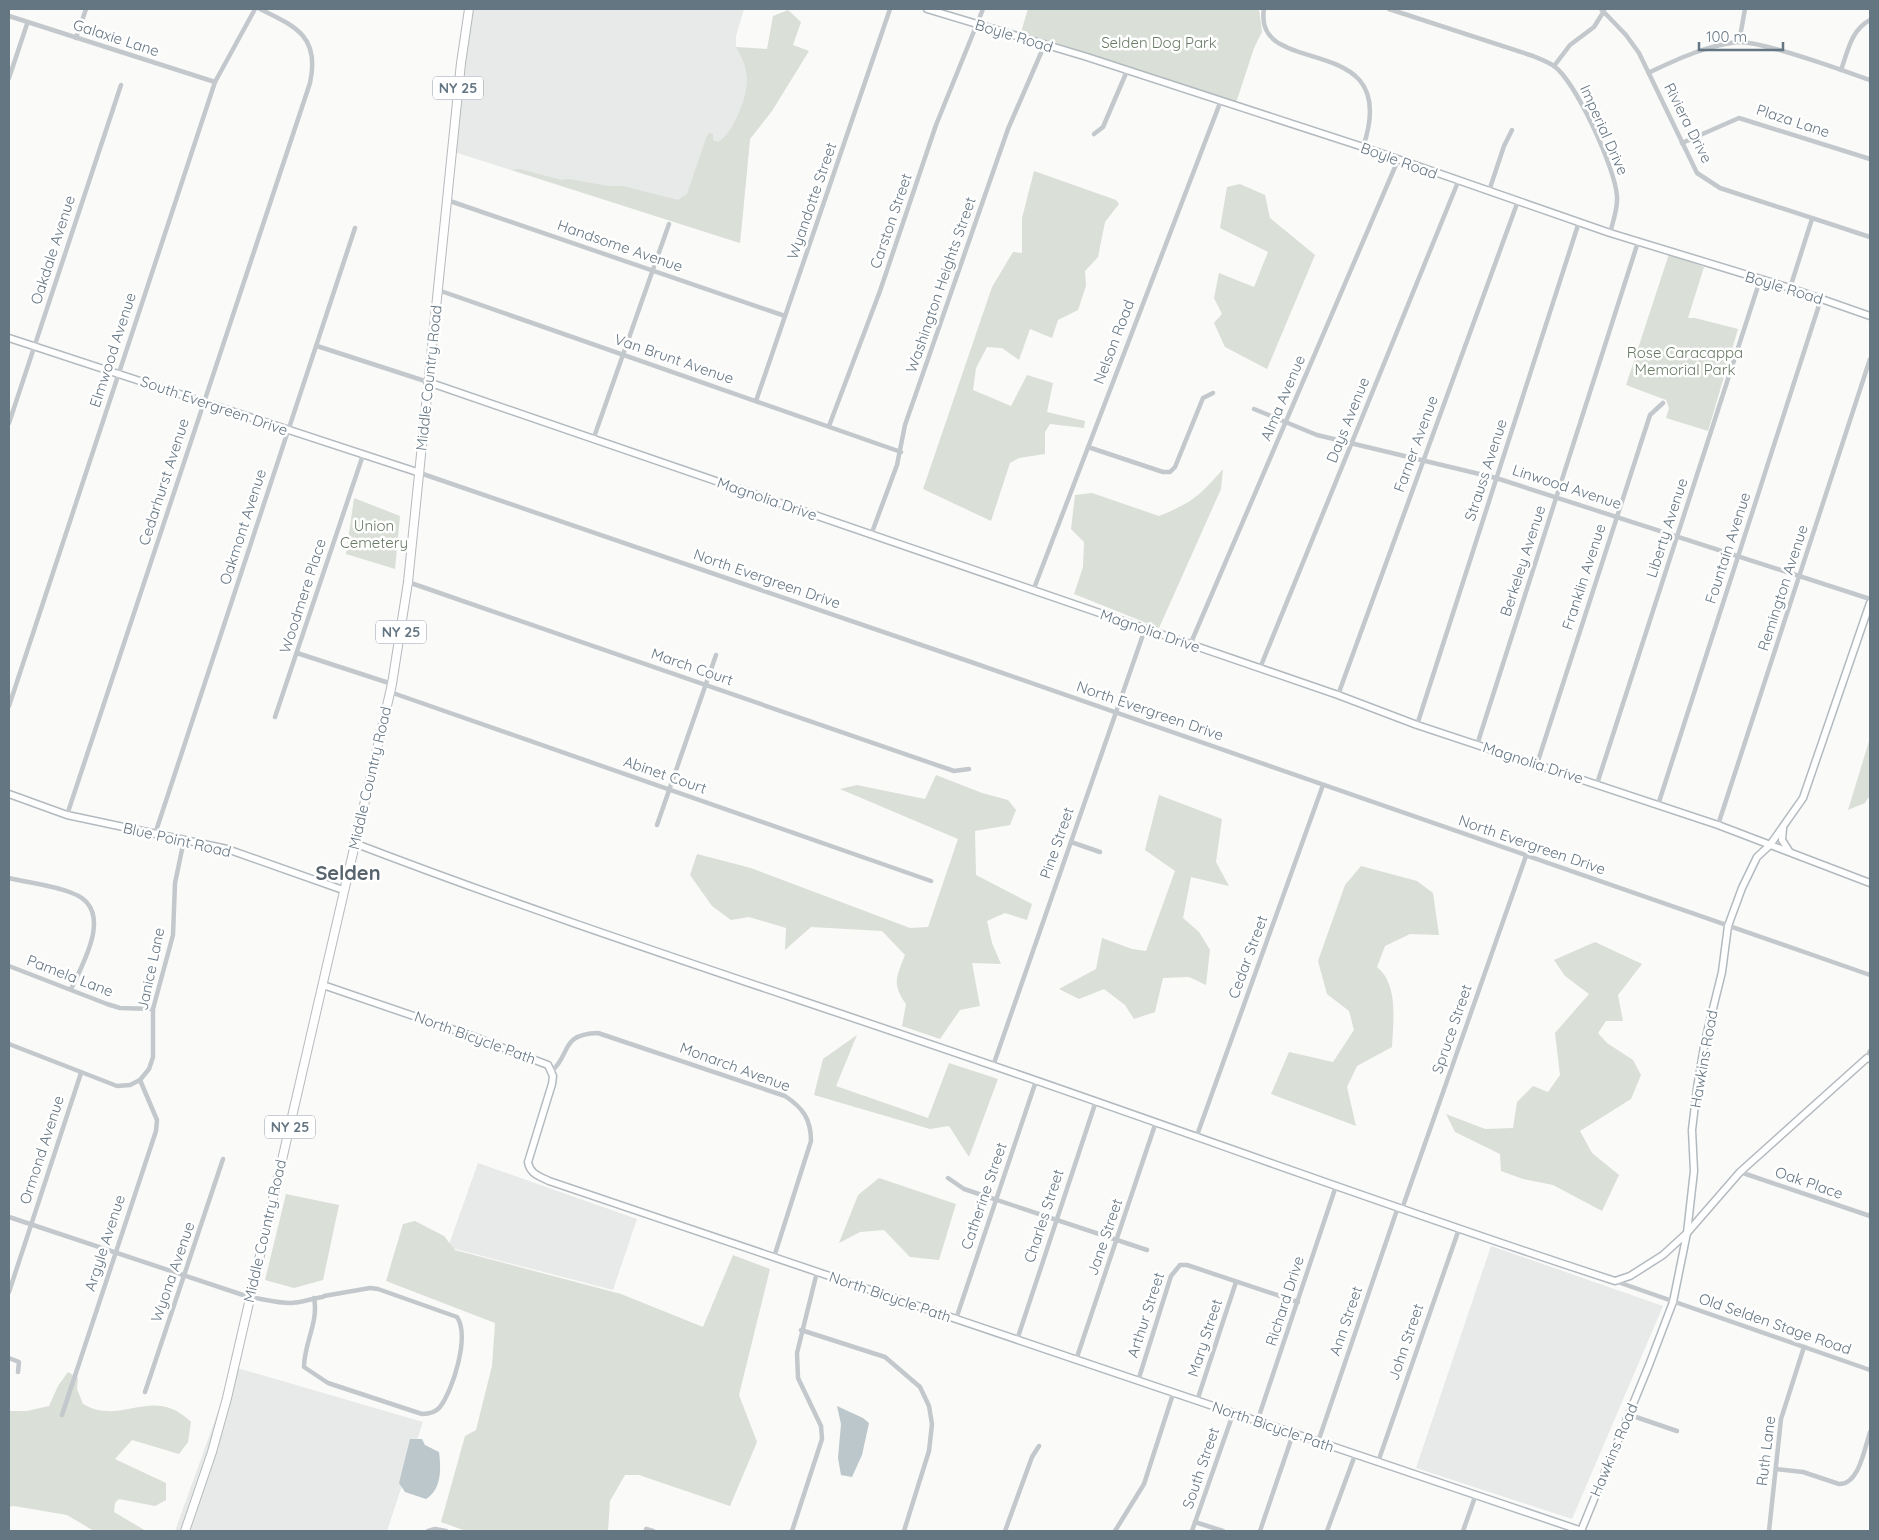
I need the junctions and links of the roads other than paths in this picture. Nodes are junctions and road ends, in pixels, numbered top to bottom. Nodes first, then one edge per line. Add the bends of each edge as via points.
1 (86, 9) edge
2 (255, 9) edge
3 (260, 9) edge
4 (469, 9) edge
5 (890, 9) edge
6 (927, 9) edge
7 (983, 9) edge
8 (1264, 9) edge
9 (1389, 9) edge
10 (1745, 9) edge
11 (1602, 10) edge
12 (9, 16) edge
13 (1870, 20) edge
14 (27, 24) junction
15 (978, 25) junction
16 (76, 38) junction
17 (1738, 42) junction
18 (1044, 46) junction
19 (1554, 66) junction
20 (1841, 70) junction
21 (1126, 71) junction
22 (1650, 72) junction
23 (9, 78) edge
24 (1870, 80) edge
25 (215, 82) junction
26 (121, 85) dead end
27 (1220, 103) junction
28 (1512, 130) dead end
29 (1094, 134) dead end
30 (1682, 143) junction
31 (1363, 147) junction
32 (1870, 159) edge
33 (1398, 160) junction
34 (1458, 182) junction
35 (1489, 191) junction
36 (447, 200) junction
37 (1518, 201) junction
38 (1812, 218) junction
39 (1578, 222) junction
40 (669, 224) dead end
41 (355, 228) dead end
42 (1610, 233) junction
43 (1870, 237) edge
44 (1638, 242) junction
45 (654, 270) junction
46 (1760, 280) junction
47 (1790, 288) junction
48 (438, 290) junction
49 (1821, 299) junction
50 (785, 316) junction
51 (1870, 316) edge
52 (9, 338) edge
53 (317, 346) junction
54 (34, 347) junction
55 (623, 355) junction
56 (1870, 359) edge
57 (119, 374) junction
58 (428, 382) junction
59 (1213, 393) dead end
60 (756, 401) junction
61 (204, 402) junction
62 (1663, 403) dead end
63 (1254, 409) dead end
64 (1286, 421) junction
65 (9, 423) edge
66 (829, 426) junction
67 (288, 431) junction
68 (593, 440) junction
69 (1352, 444) junction
70 (1088, 447) junction
71 (901, 452) junction
72 (363, 455) junction
73 (1422, 461) junction
74 (420, 474) junction
75 (1496, 478) junction
76 (1556, 497) junction
77 (1617, 517) junction
78 (871, 536) junction
79 (1678, 536) junction
80 (1738, 556) junction
81 (1800, 576) junction
82 (408, 582) junction
83 (1033, 590) junction
84 (1870, 599) edge
85 (1870, 603) edge
86 (1144, 629) junction
87 (1190, 645) junction
88 (297, 653) junction
89 (716, 655) dead end
90 (1260, 668) junction
91 (705, 684) junction
92 (391, 688) junction
93 (1338, 695) junction
94 (9, 706) edge
95 (1116, 712) junction
96 (275, 717) dead end
97 (1417, 725) junction
98 (1477, 745) junction
99 (1537, 764) junction
100 (969, 769) dead end
101 (1597, 784) junction
102 (1323, 785) junction
103 (670, 790) junction
104 (9, 794) edge
105 (1658, 805) junction
106 (67, 815) junction
107 (656, 825) dead end
108 (1718, 825) junction
109 (1782, 828) junction
110 (154, 834) junction
111 (184, 840) junction
112 (1071, 842) junction
113 (354, 844) junction
114 (1770, 845) junction
115 (1100, 852) dead end
116 (1790, 852) junction
117 (1526, 856) junction
118 (9, 878) edge
119 (931, 881) dead end
120 (1870, 883) edge
121 (343, 890) junction
122 (1728, 926) junction
123 (9, 966) edge
124 (1870, 976) edge
125 (323, 985) junction
126 (72, 989) junction
127 (153, 1009) junction
128 (9, 1044) edge
129 (1870, 1051) edge
130 (1869, 1059) edge
131 (994, 1066) junction
132 (552, 1071) junction
133 (81, 1073) junction
134 (140, 1080) junction
135 (1036, 1080) junction
136 (1096, 1101) junction
137 (1156, 1122) junction
138 (1196, 1138) junction
139 (223, 1159) dead end
140 (1740, 1172) junction
141 (948, 1178) dead end
142 (1336, 1186) junction
143 (996, 1200) junction
144 (1400, 1208) junction
145 (1870, 1216) edge
146 (9, 1217) edge
147 (1056, 1220) junction
148 (31, 1225) junction
149 (1459, 1229) junction
150 (1687, 1233) junction
151 (1117, 1240) junction
152 (1147, 1250) dead end
153 (116, 1252) junction
154 (774, 1257) junction
155 (817, 1272) junction
156 (185, 1276) junction
157 (1615, 1281) junction
158 (1236, 1282) junction
159 (9, 1292) edge
160 (250, 1297) junction
161 (314, 1298) junction
162 (1298, 1302) junction
163 (1673, 1302) junction
164 (956, 1319) junction
165 (801, 1330) junction
166 (1016, 1340) junction
167 (1804, 1347) junction
168 (9, 1358) edge
169 (1076, 1360) junction
170 (1870, 1370) edge
171 (18, 1372) dead end
172 (1138, 1381) junction
173 (145, 1392) dead end
174 (1173, 1394) junction
175 (1197, 1401) junction
176 (1233, 1414) junction
177 (62, 1415) dead end
178 (1630, 1415) junction
179 (1257, 1422) junction
180 (1677, 1431) dead end
181 (1870, 1432) edge
182 (1293, 1434) junction
183 (1318, 1442) junction
184 (1039, 1446) dead end
185 (1355, 1455) junction
186 (1378, 1462) junction
187 (1776, 1469) junction
188 (1475, 1496) junction
189 (1196, 1522) junction
190 (646, 1529) dead end
191 (185, 1531) edge
192 (428, 1531) edge
193 (446, 1531) edge
194 (653, 1531) edge
195 (792, 1531) edge
196 (904, 1531) edge
197 (1005, 1531) edge
198 (1115, 1531) edge
199 (1192, 1531) edge
200 (1223, 1531) edge
201 (1260, 1531) edge
202 (1327, 1531) edge
203 (1463, 1531) edge
204 (1581, 1531) edge
205 (1769, 1531) edge

1 - 16 street
2 - 25 street, Elmwood Avenue
3 - 61 street, Cedarhurst Avenue via 303,33 312,51 314,67
4 - 36 main road, Middle Country Road / NY 25 via 463,39
5 - 50 street, Wyandotte Street
6 - 15 street, Boyle Road
7 - 15 street, Carston Street
8 - 31 street via 1264,29 1275,42 1338,65 1360,80 1370,102 1371,115
9 - 19 street, Imperial Drive via 1533,56
10 - 17 street
11 - 19 street via 1594,27 1570,44
11 - 22 street, Riviera Drive via 1626,35
12 - 14 street, Galaxie Lane
13 - 20 street via 1859,28 1852,40
14 - 16 street, Galaxie Lane
14 - 23 street
15 - 18 street, Boyle Road
15 - 66 street, Carston Street via 936,125 880,291
16 - 25 street, Galaxie Lane
17 - 20 street
17 - 22 street via 1700,50
18 - 21 street, Boyle Road
18 - 71 street, Washington Heights Street via 1008,129 905,426
19 - 42 street, Imperial Drive via 1582,105 1612,172 1617,198
20 - 24 street
21 - 27 street, Boyle Road
21 - 29 street via 1103,128
22 - 30 street, Riviera Drive
25 - 57 street, Elmwood Avenue
26 - 54 street, Oakdale Avenue
27 - 31 street, Boyle Road
27 - 70 street, Nelson Road
28 - 35 street
30 - 32 street, Plaza Lane via 1739,118
30 - 38 street, Riviera Drive via 1698,173 1720,188
31 - 33 street, Boyle Road
33 - 34 street, Boyle Road
33 - 64 street, Alma Avenue
34 - 35 street, Boyle Road
34 - 69 street, Days Avenue
35 - 37 street, Boyle Road
36 - 45 street, Handsome Avenue
36 - 48 main road, Middle Country Road / NY 25
37 - 39 street, Boyle Road
37 - 73 street, Farner Avenue
38 - 43 street, Riviera Drive
38 - 47 street
39 - 42 street, Boyle Road
39 - 75 street, Strauss Avenue
40 - 45 street
41 - 53 street, Oakmont Avenue
42 - 44 street, Boyle Road
44 - 46 street, Boyle Road
44 - 76 street, Berkeley Avenue
45 - 50 street, Handsome Avenue
45 - 55 street
46 - 47 street, Boyle Road
46 - 79 street, Liberty Avenue
47 - 49 street, Boyle Road
48 - 55 street, Van Brunt Avenue
48 - 58 main road, Middle Country Road / NY 25
49 - 51 street, Boyle Road
49 - 80 street, Fountain Avenue
50 - 60 street, Wyandotte Street
52 - 54 street, South Evergreen Drive
53 - 58 street
53 - 67 street, Oakmont Avenue
54 - 57 street, South Evergreen Drive
54 - 65 street, Oakdale Avenue
55 - 60 street, Van Brunt Avenue
55 - 68 street
56 - 81 street, Remington Avenue
57 - 61 street, South Evergreen Drive
57 - 94 street, Elmwood Avenue
58 - 68 street, Magnolia Drive
58 - 74 main road, Middle Country Road / NY 25
59 - 70 street via 1203,398 1175,467 1170,472
60 - 66 street, Van Brunt Avenue
61 - 67 street, South Evergreen Drive
61 - 106 street, Cedarhurst Avenue
62 - 77 street, Franklin Avenue via 1650,415
63 - 64 street, Linwood Avenue
64 - 69 street, Linwood Avenue via 1317,435
64 - 87 street, Alma Avenue
66 - 71 street, Van Brunt Avenue
67 - 72 street, South Evergreen Drive
67 - 110 street, Oakmont Avenue
68 - 78 street, Magnolia Drive
69 - 73 street, Linwood Avenue
69 - 90 street, Days Avenue
70 - 83 street, Nelson Road
71 - 78 street, Washington Heights Street
72 - 74 street, South Evergreen Drive
72 - 88 street, Woodmere Place
73 - 75 street, Linwood Avenue
73 - 93 street, Farner Avenue
74 - 82 main road, Middle Country Road / NY 25
74 - 95 street, North Evergreen Drive
75 - 76 street, Linwood Avenue
75 - 97 street, Strauss Avenue
76 - 77 street, Linwood Avenue
76 - 98 street, Berkeley Avenue
77 - 79 street, Linwood Avenue
77 - 99 street, Franklin Avenue
78 - 83 street, Magnolia Drive
79 - 80 street, Linwood Avenue
79 - 101 street, Liberty Avenue
80 - 81 street, Linwood Avenue
80 - 105 street, Fountain Avenue
81 - 84 street, Linwood Avenue
81 - 108 street, Remington Avenue
82 - 91 street, March Court
82 - 92 main road, Middle Country Road / NY 25
83 - 86 street, Magnolia Drive
85 - 109 street, Hawkins Road via 1803,798
86 - 87 street, Magnolia Drive
86 - 95 street, Pine Street
87 - 90 street, Magnolia Drive
88 - 92 street, Abinet Court
88 - 96 street, Woodmere Place
89 - 91 street
90 - 93 street, Magnolia Drive
91 - 100 street, March Court via 954,771
91 - 103 street
92 - 103 street, Abinet Court
92 - 113 main road, Middle Country Road / NY 25
93 - 97 street, Magnolia Drive
95 - 102 street, North Evergreen Drive
95 - 112 street, Pine Street
97 - 98 street, Magnolia Drive
98 - 99 street, Magnolia Drive
99 - 101 street, Magnolia Drive
101 - 105 street, Magnolia Drive
102 - 117 street, North Evergreen Drive
102 - 138 street, Cedar Street
103 - 107 street
103 - 119 street, Abinet Court
104 - 106 street, Blue Point Road
105 - 108 street, Magnolia Drive
106 - 110 street, Blue Point Road
108 - 114 street, Magnolia Drive
109 - 114 street, Hawkins Road
109 - 116 street via 1782,840
110 - 111 street, Blue Point Road
111 - 121 street, Blue Point Road via 227,850
111 - 127 street, Janice Lane via 175,883 173,935
112 - 115 street
112 - 131 street, Pine Street
113 - 121 main road, Middle Country Road / NY 25
113 - 131 street via 514,904
114 - 116 street, Magnolia Drive
114 - 122 street, Hawkins Road via 1757,856
116 - 120 street, Magnolia Drive
117 - 122 street, North Evergreen Drive
117 - 144 street, Spruce Street
118 - 126 street via 72,892 91,909 95,931
121 - 125 main road, Middle Country Road / NY 25
122 - 124 street, North Evergreen Drive
122 - 150 street, Hawkins Road via 1722,972 1697,1088 1692,1130 1694,1171
123 - 126 street, Pamela Lane
125 - 132 street, North Bicycle Path via 539,1060
125 - 160 main road, Middle Country Road / NY 25
126 - 127 street, Pamela Lane via 120,1008
127 - 134 street, Janice Lane via 152,1057 149,1069
128 - 133 street
129 - 130 street
130 - 140 street
131 - 135 street
132 - 154 street, North Bicycle Path via 552,1084 528,1162 534,1175
132 - 154 street, Monarch Avenue via 572,1041 580,1035 598,1033 785,1096 799,1105 807,1115 811,1141
133 - 134 street via 117,1086
133 - 148 street, Ormond Avenue
134 - 153 street, Argyle Avenue via 156,1116 156,1131
135 - 136 street
135 - 143 street, Catherine Street
136 - 137 street
136 - 147 street, Charles Street
137 - 138 street
137 - 151 street, Jane Street
138 - 142 street
139 - 156 street, Wyona Avenue
140 - 145 street, Oak Place
140 - 150 street
141 - 143 street via 964,1189
142 - 144 street
142 - 162 street, Richard Drive
143 - 147 street
143 - 164 street, Catherine Street
144 - 149 street
144 - 183 street, Ann Street
146 - 148 street
147 - 151 street
147 - 166 street, Charles Street
148 - 153 street
148 - 159 street, Ormond Avenue
149 - 157 street
149 - 186 street, John Street
150 - 157 street via 1652,1263
150 - 163 street, Hawkins Road
151 - 152 street
151 - 169 street, Jane Street
153 - 156 street
153 - 177 street, Argyle Avenue
154 - 155 street, North Bicycle Path
155 - 164 street, North Bicycle Path
155 - 165 street
156 - 160 street
156 - 173 street, Wyona Avenue
157 - 163 street, Old Selden Stage Road
158 - 162 street
158 - 172 street, Arthur Street via 1180,1265 1171,1276
158 - 175 street, Mary Street
160 - 161 street via 291,1303
160 - 191 main road, Middle Country Road / NY 25 via 212,1452
161 - 161 street via 370,1288 458,1317 462,1325 460,1352 439,1409 422,1414 328,1383 304,1367 317,1311
162 - 179 street, Richard Drive
163 - 167 street, Old Selden Stage Road
163 - 178 street, Hawkins Road
164 - 166 street, North Bicycle Path
165 - 195 street via 797,1352 798,1378 821,1426 822,1439
165 - 196 street via 885,1357 920,1387 929,1406 932,1424 929,1451
166 - 169 street, North Bicycle Path
167 - 170 street, Old Selden Stage Road
167 - 187 street, Ruth Lane via 1781,1419
168 - 171 street via 19,1362
169 - 172 street, North Bicycle Path
172 - 174 street, North Bicycle Path
174 - 175 street, North Bicycle Path
174 - 198 street via 1144,1484
175 - 176 street, North Bicycle Path
176 - 179 street, North Bicycle Path
176 - 189 street, South Street
178 - 180 street
178 - 204 street, Hawkins Road
179 - 182 street, North Bicycle Path
181 - 187 street via 1855,1475 1847,1483 1839,1484 1790,1469
182 - 183 street, North Bicycle Path
182 - 201 street
183 - 185 street, North Bicycle Path
184 - 197 street
185 - 186 street, North Bicycle Path
185 - 202 street
186 - 188 street, North Bicycle Path
187 - 205 street, Ruth Lane
188 - 203 street
188 - 204 street, North Bicycle Path
189 - 199 street, South Street
189 - 200 street
190 - 194 street
192 - 193 street via 435,1528

